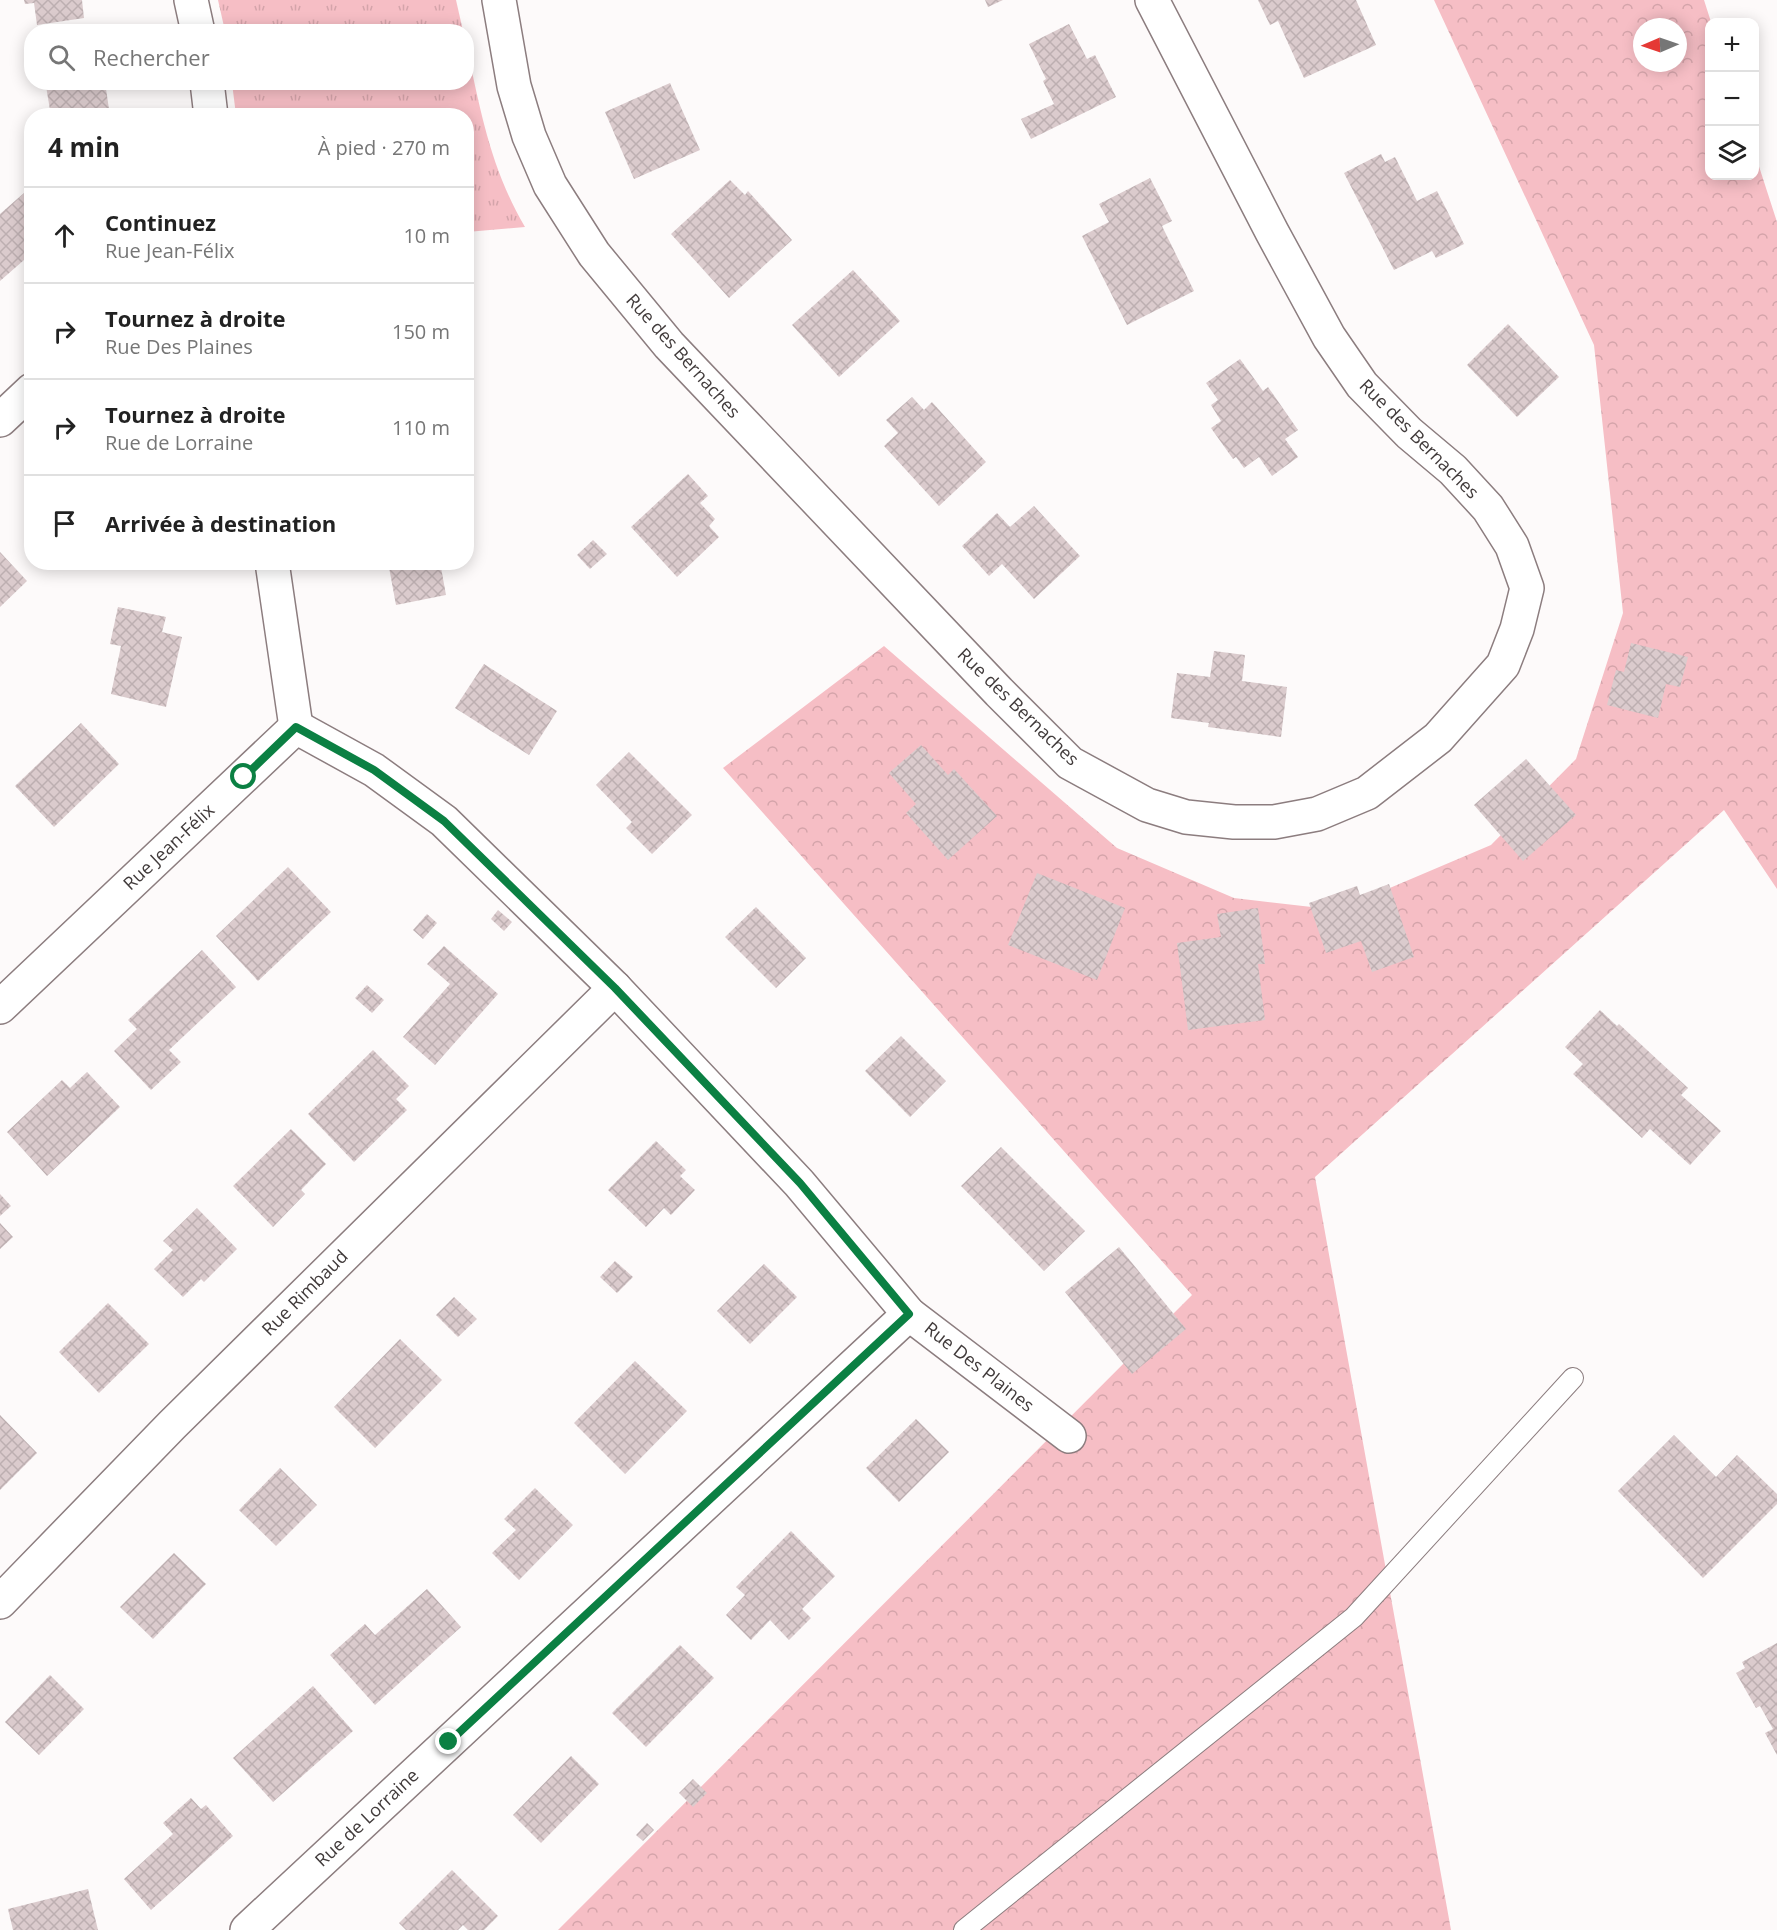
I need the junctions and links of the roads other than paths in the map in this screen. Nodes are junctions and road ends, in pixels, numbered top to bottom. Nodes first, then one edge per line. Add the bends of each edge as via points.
1 (191, 0) edge
2 (499, 0) edge
3 (1152, 0) edge
4 (196, 24) edge
5 (208, 90) edge
6 (210, 108) edge
7 (24, 398) edge
8 (0, 420) edge
9 (273, 570) edge
10 (296, 727) junction
11 (615, 988) junction
12 (0, 1007) edge
13 (909, 1314) junction
14 (1573, 1378) dead end
15 (1069, 1436) dead end
16 (0, 1602) edge
17 (247, 1930) edge
18 (964, 1930) edge

1 - 4 street
2 - 3 street, Rue des Bernaches via 514,86 529,136 550,184 594,254 669,345 1070,763 1147,805 1186,817 1274,822 1317,814 1367,793 1438,738 1503,665 1527,588 1512,546 1488,508 1362,385 1329,337
5 - 6 street
7 - 8 street
9 - 10 street
10 - 11 street, Rue Des Plaines via 374,770 444,821
10 - 12 street, Rue Jean-Félix
11 - 13 street, Rue Des Plaines via 800,1183
11 - 16 street, Rue Rimbaud via 172,1425
13 - 15 street, Rue Des Plaines
13 - 17 street, Rue de Lorraine
14 - 18 lane via 1354,1617

